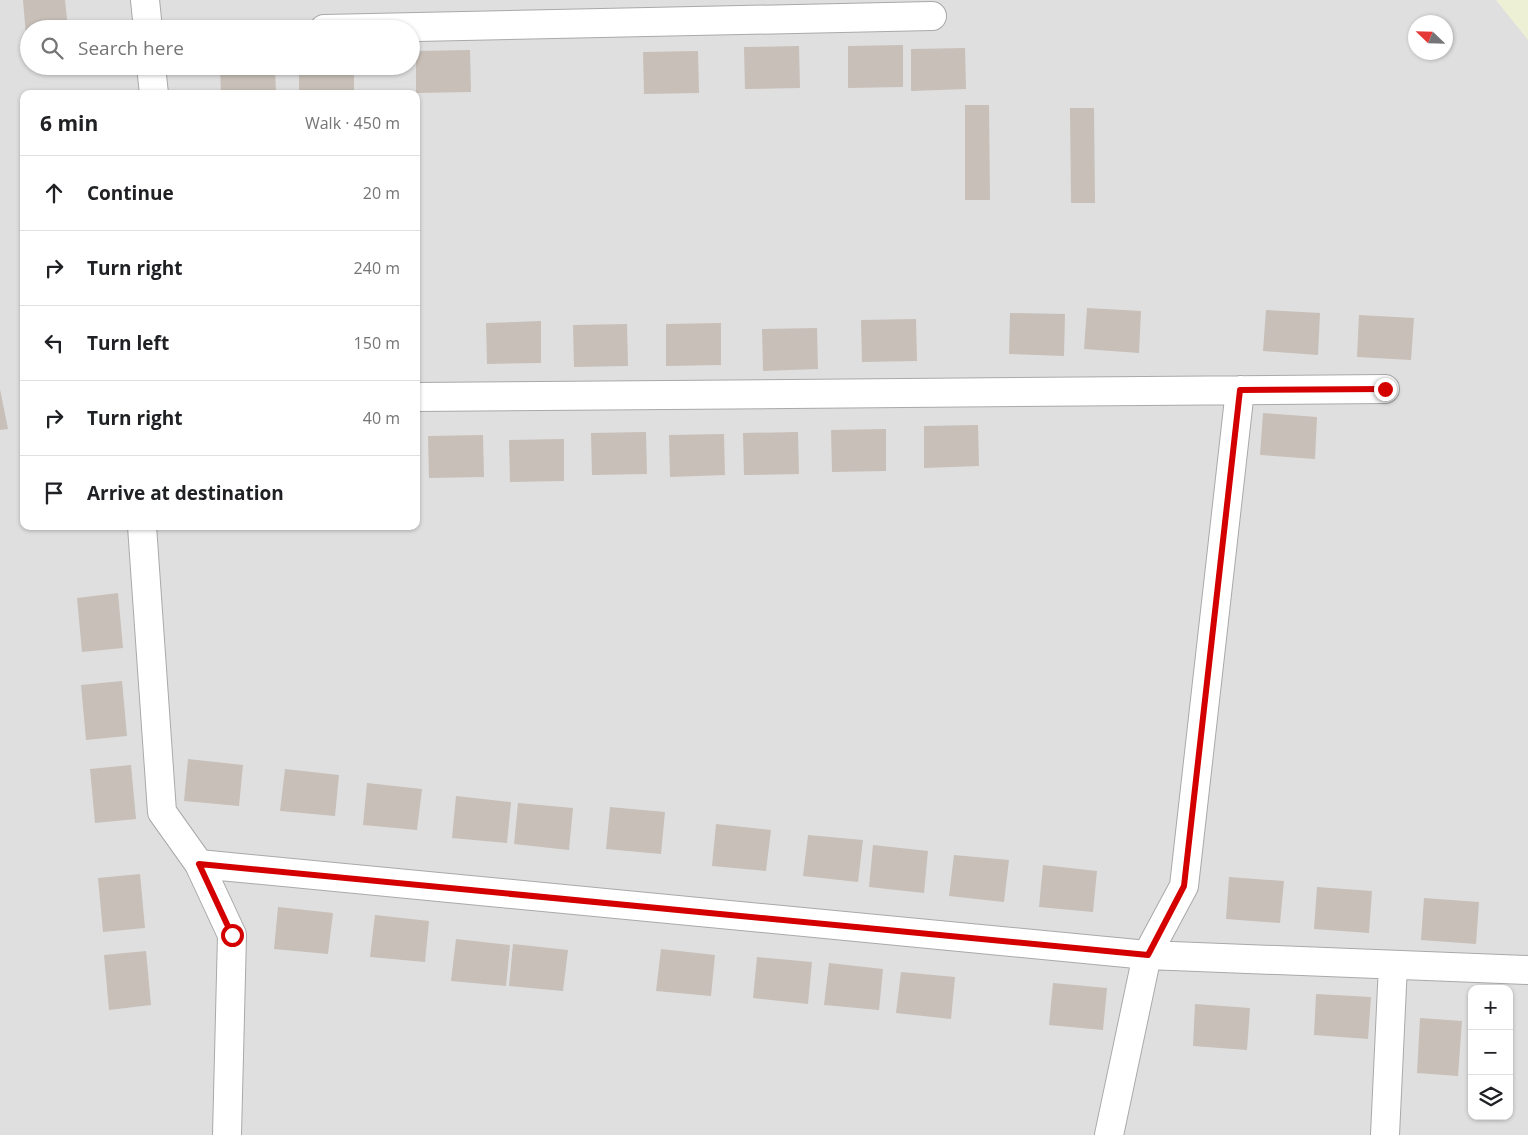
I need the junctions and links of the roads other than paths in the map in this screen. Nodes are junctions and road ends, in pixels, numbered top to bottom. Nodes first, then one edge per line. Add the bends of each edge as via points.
1 (145, 0) edge
2 (932, 16) dead end
3 (147, 20) edge
4 (420, 27) edge
5 (152, 75) edge
6 (154, 90) edge
7 (1385, 389) dead end
8 (1240, 390) junction
9 (420, 397) edge
10 (142, 530) edge
11 (199, 864) junction
12 (1148, 955) junction
13 (1393, 965) junction
14 (1528, 970) edge
15 (227, 1135) edge
16 (1109, 1135) edge
17 (1386, 1135) edge

1 - 3 street
2 - 4 street
5 - 6 street
7 - 8 street
8 - 9 street
8 - 12 street via 1184,886
10 - 11 street via 162,812
11 - 12 street
11 - 15 street via 232,935
12 - 13 street
12 - 16 street
13 - 14 street
13 - 17 street

